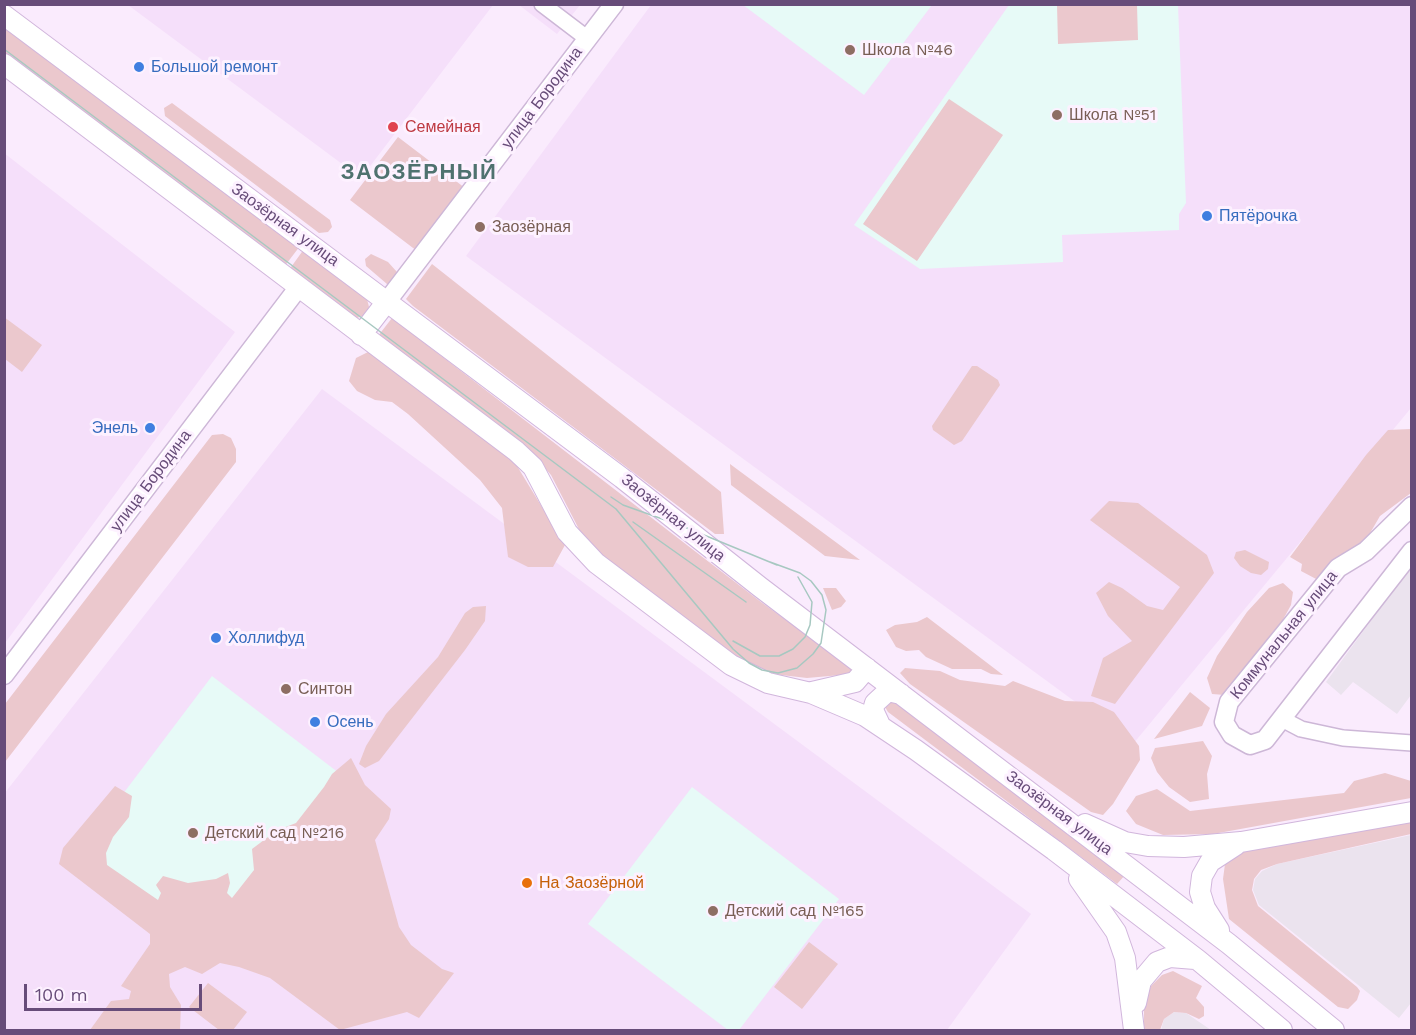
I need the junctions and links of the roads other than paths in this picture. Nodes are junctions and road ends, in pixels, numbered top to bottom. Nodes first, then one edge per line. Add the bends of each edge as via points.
1 (542, 4) edge
2 (614, 4) edge
3 (4, 15) edge
4 (588, 39) junction
5 (4, 64) edge
6 (298, 288) junction
7 (388, 300) junction
8 (361, 335) junction
9 (1412, 506) edge
10 (1412, 551) edge
11 (867, 668) junction
12 (4, 675) edge
13 (810, 693) junction
14 (901, 694) junction
15 (1282, 719) junction
16 (880, 726) junction
17 (1412, 743) edge
18 (1056, 810) junction
19 (1412, 812) edge
20 (1241, 842) junction
21 (1054, 850) junction
22 (1229, 944) junction
23 (1198, 960) junction
24 (1133, 1024) edge
25 (1282, 1030) edge
26 (1333, 1030) edge

1 - 4 street
2 - 4 street, улица Бородина
3 - 7 main road, Заозёрная улица
4 - 7 street, улица Бородина
5 - 6 main road, Заозёрная улица
6 - 8 main road, Заозёрная улица
6 - 12 street, улица Бородина
7 - 8 main road, улица Бородина
7 - 11 main road, Заозёрная улица
8 - 13 main road, Заозёрная улица via 533,467 567,532 596,563 731,665 768,683
9 - 15 street, Коммунальная улица via 1366,551 1338,568 1229,702 1224,722 1232,735 1250,745 1265,740
10 - 15 street, Коммунальная улица
11 - 13 main road via 855,682
11 - 14 main road, Заозёрная улица
13 - 16 main road, Заозёрная улица
14 - 16 main road via 888,692 875,703 873,710
14 - 18 main road, Заозёрная улица
15 - 17 street via 1301,729 1343,738
16 - 21 main road, Заозёрная улица
18 - 20 main road via 1125,842 1148,846
18 - 22 main road, Заозёрная улица
19 - 20 main road
20 - 22 main road via 1210,862 1200,891 1205,908
21 - 23 main road, Заозёрная улица
21 - 24 main road via 1084,884 1116,932 1125,958
22 - 26 main road, Заозёрная улица
23 - 24 main road via 1170,957 1156,962 1141,981
23 - 25 main road, Заозёрная улица

